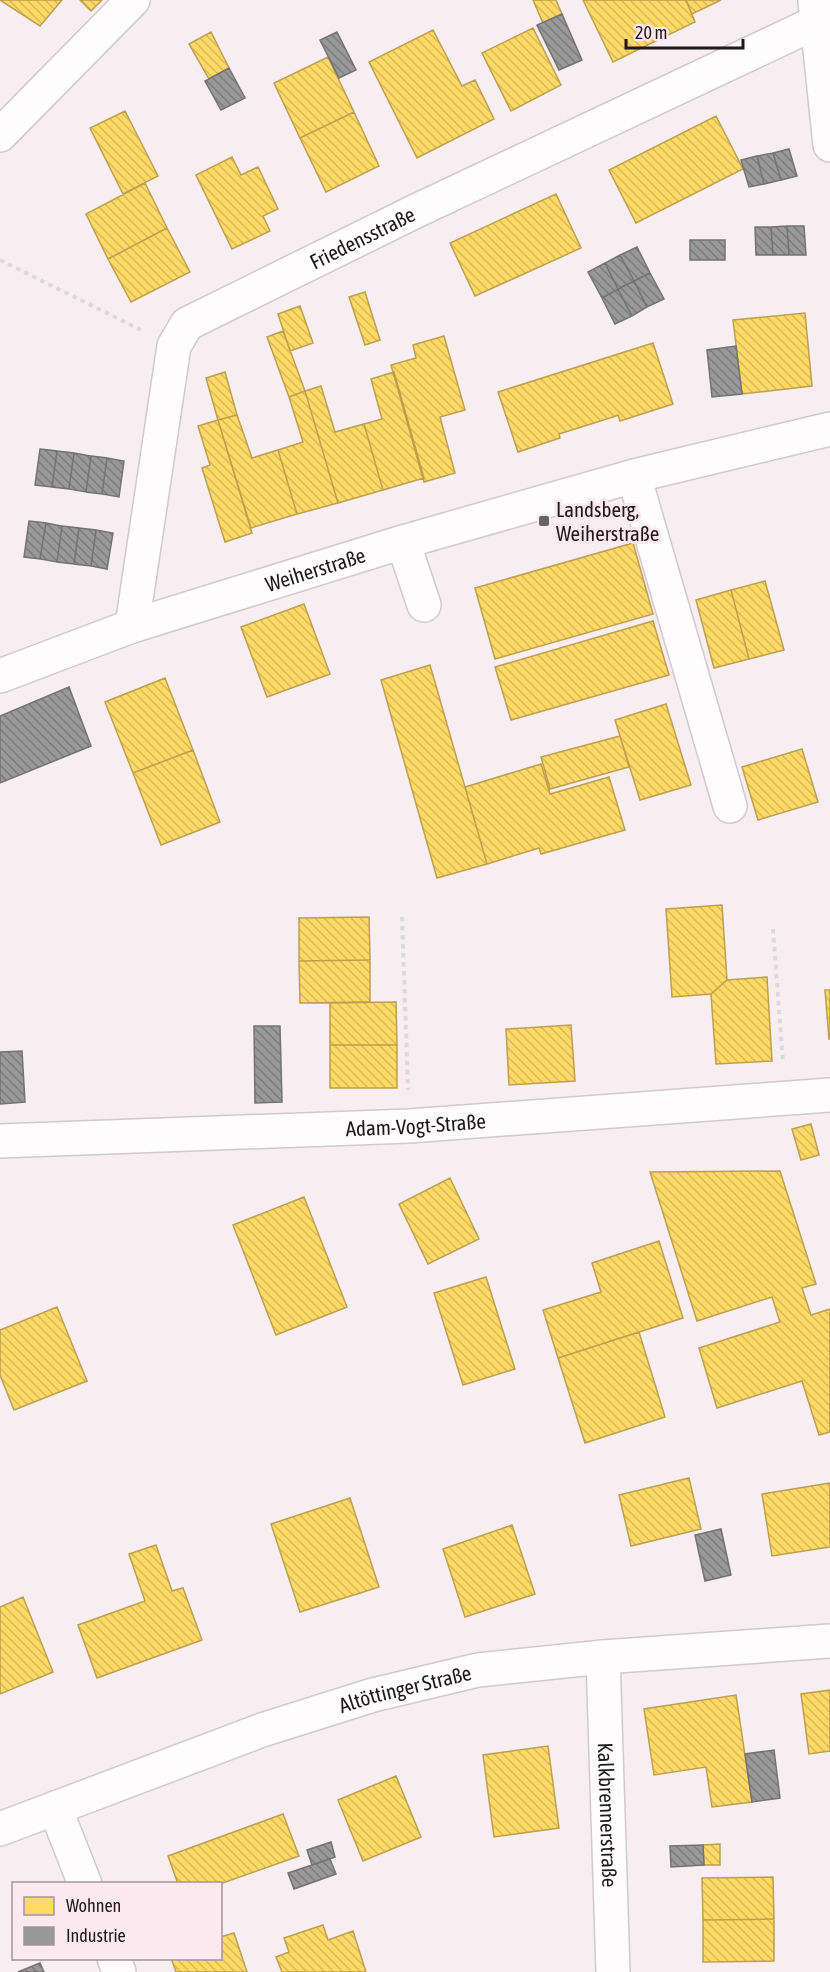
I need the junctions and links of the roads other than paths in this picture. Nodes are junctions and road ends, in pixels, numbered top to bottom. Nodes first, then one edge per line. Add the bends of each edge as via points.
1 (133, 0) edge
2 (816, 11) edge
3 (0, 135) edge
4 (830, 146) edge
5 (830, 429) edge
6 (634, 476) junction
7 (403, 542) junction
8 (424, 605) dead end
9 (132, 626) junction
10 (0, 676) edge
11 (730, 806) dead end
12 (830, 1095) edge
13 (0, 1141) edge
14 (830, 1641) edge
15 (603, 1657) junction
16 (55, 1808) junction
17 (0, 1829) edge
18 (83, 1882) edge
19 (613, 1972) edge

1 - 3 street
2 - 4 street
2 - 9 street, Friedensstraße via 187,324 174,346
5 - 6 street, Weiherstraße
6 - 7 street, Weiherstraße
6 - 11 street
7 - 8 street
7 - 9 street, Weiherstraße
9 - 10 street, Weiherstraße
12 - 13 street, Adam-Vogt-Straße via 409,1126
14 - 15 street, Altöttinger Straße
15 - 16 street, Altöttinger Straße via 478,1670 373,1695 262,1730
15 - 19 street, Kalkbrennerstraße
16 - 17 street, Altöttinger Straße
16 - 18 street

